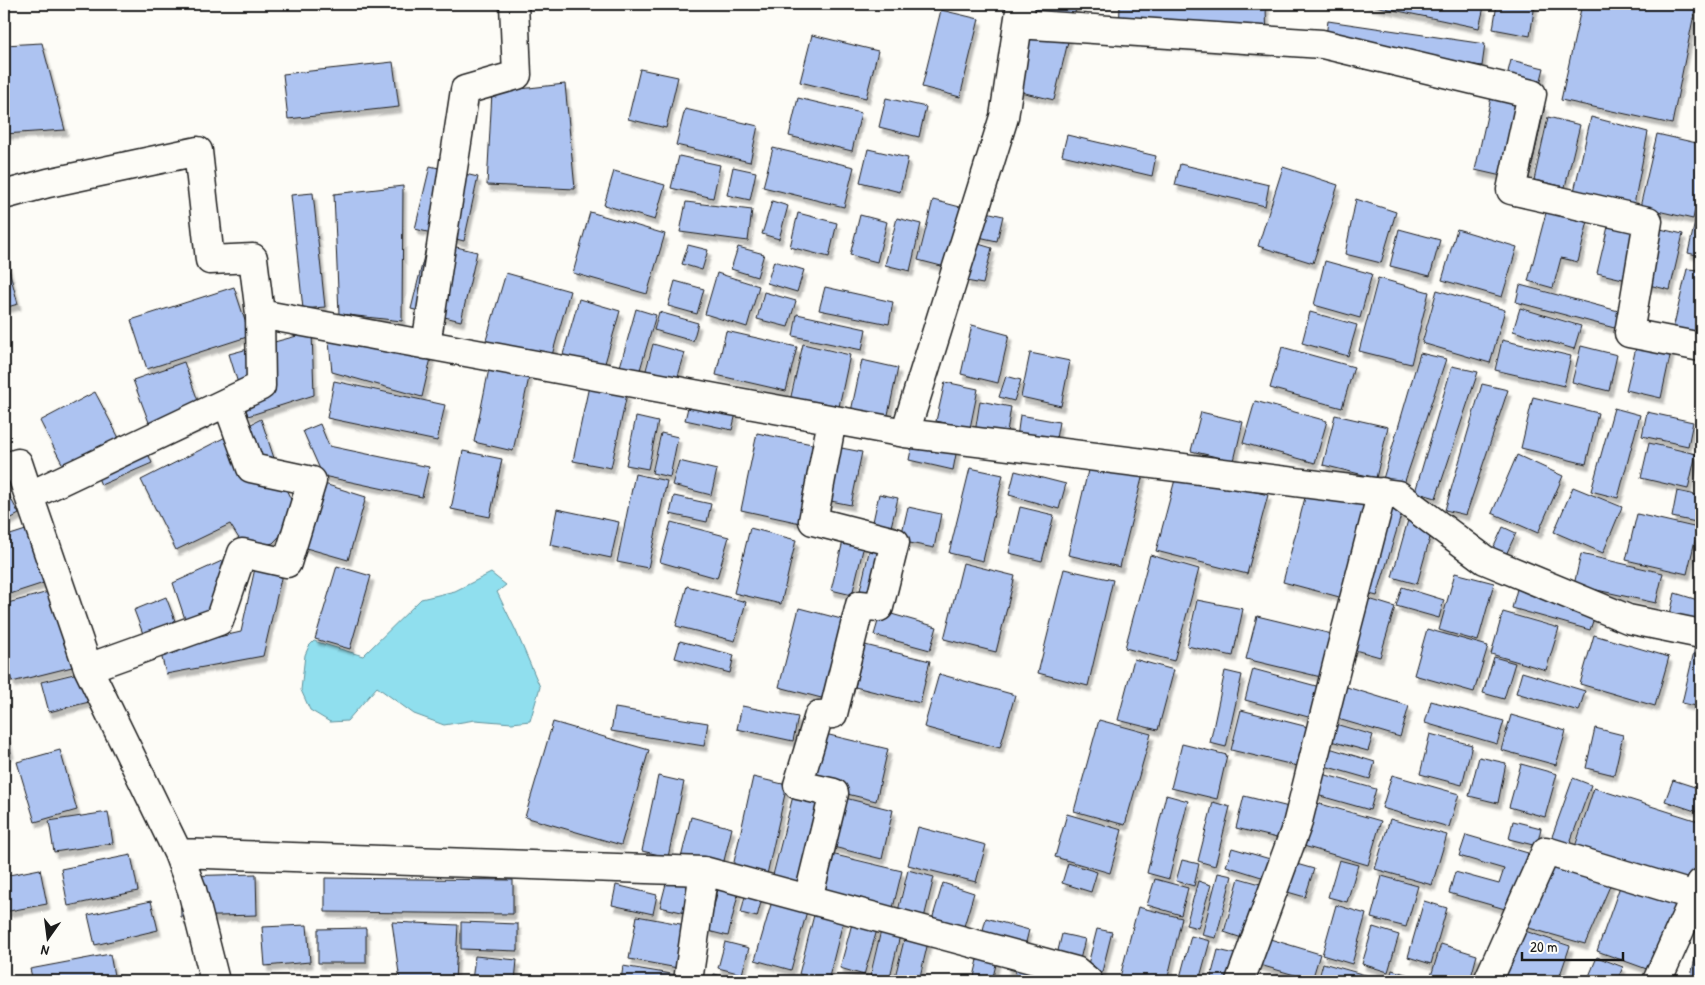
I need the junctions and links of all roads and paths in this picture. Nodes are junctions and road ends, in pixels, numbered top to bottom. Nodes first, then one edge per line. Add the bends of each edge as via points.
1 (514, 4) edge
2 (1019, 14) edge
3 (4, 195) edge
4 (260, 314) junction
5 (426, 345) junction
6 (1701, 346) edge
7 (228, 402) junction
8 (832, 420) junction
9 (905, 434) junction
10 (4, 468) edge
11 (1382, 492) junction
12 (29, 496) junction
13 (1701, 634) edge
14 (88, 668) junction
15 (178, 853) junction
16 (704, 871) junction
17 (1698, 889) edge
18 (808, 899) junction
19 (215, 981) edge
20 (688, 981) edge
21 (1088, 981) edge
22 (1240, 981) edge
23 (1488, 981) edge
24 (1658, 981) edge

1 - 5 street via 517,75 465,90
2 - 6 street via 1322,44 1532,94 1511,190 1648,221 1629,333
2 - 9 street via 1004,118
3 - 4 street via 198,151 210,260 253,258
4 - 5 street
4 - 7 street via 261,386
5 - 8 street
7 - 12 street
7 - 14 street via 251,468 312,481 287,564 242,553 219,621
8 - 9 street
8 - 18 street via 813,521 895,542 880,607 860,605 833,714 819,715 798,785 834,794
9 - 11 street
10 - 12 street via 18,463
11 - 13 street via 1398,494 1485,560 1628,618
11 - 22 street via 1297,824
12 - 14 street
14 - 15 street
15 - 16 street
15 - 19 street via 192,890
16 - 18 street
16 - 20 street
17 - 23 street via 1546,851
17 - 24 street
18 - 21 street via 1076,971

